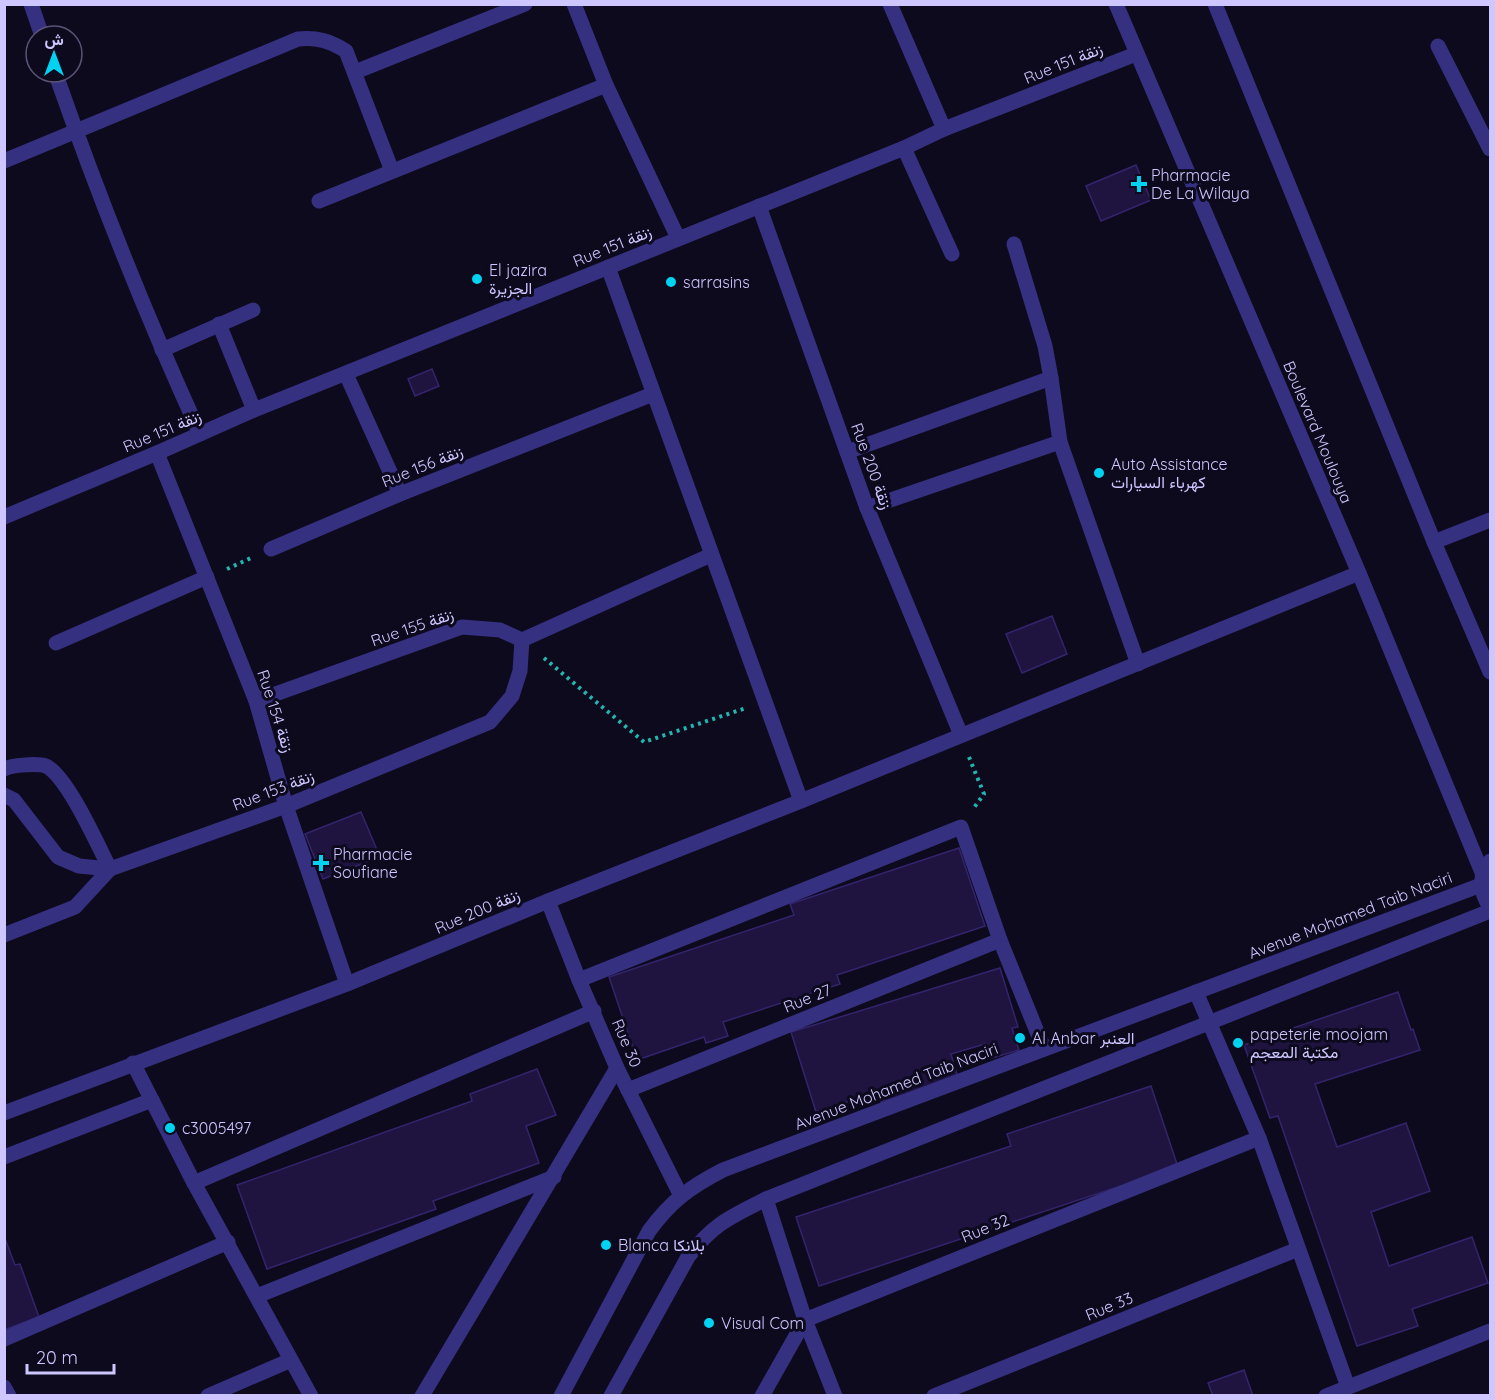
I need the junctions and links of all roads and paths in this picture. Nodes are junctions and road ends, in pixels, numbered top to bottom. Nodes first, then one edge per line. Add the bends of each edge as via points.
1 (31, 4) edge
2 (525, 4) edge
3 (574, 4) edge
4 (890, 4) edge
5 (1116, 4) edge
6 (1215, 4) edge
7 (38, 24) edge
8 (1438, 46) dead end
9 (1136, 54) junction
10 (355, 72) junction
11 (59, 84) edge
12 (606, 85) junction
13 (944, 129) junction
14 (75, 131) junction
15 (904, 148) junction
16 (1491, 149) edge
17 (4, 161) edge
18 (393, 171) junction
19 (319, 201) dead end
20 (759, 206) junction
21 (678, 238) junction
22 (1014, 244) dead end
23 (952, 254) dead end
24 (608, 267) junction
25 (253, 310) dead end
26 (219, 324) junction
27 (162, 350) junction
28 (346, 374) junction
29 (1051, 378) junction
30 (653, 394) junction
31 (254, 410) junction
32 (200, 434) junction
33 (1060, 442) junction
34 (847, 452) junction
35 (157, 453) junction
36 (400, 494) junction
37 (867, 507) junction
38 (4, 517) edge
39 (1491, 520) edge
40 (1434, 542) junction
41 (271, 549) joint
42 (711, 555) junction
43 (1359, 573) junction
44 (207, 577) junction
45 (522, 640) junction
46 (56, 643) dead end
47 (1138, 664) junction
48 (1491, 672) edge
49 (256, 700) junction
50 (766, 701) junction
51 (961, 735) junction
52 (4, 769) edge
53 (4, 795) edge
54 (801, 801) junction
55 (286, 806) junction
56 (961, 827) junction
57 (110, 869) junction
58 (1485, 873) edge
59 (548, 901) junction
60 (1491, 909) edge
61 (4, 935) edge
62 (1000, 940) junction
63 (579, 980) junction
64 (347, 984) junction
65 (1196, 992) junction
66 (594, 1011) junction
67 (1209, 1023) junction
68 (1044, 1049) junction
69 (133, 1063) junction
70 (617, 1068) junction
71 (628, 1090) junction
72 (152, 1100) junction
73 (4, 1113) edge
74 (1258, 1138) junction
75 (4, 1157) edge
76 (554, 1177) junction
77 (194, 1184) junction
78 (681, 1196) junction
79 (766, 1200) junction
80 (228, 1242) junction
81 (1298, 1249) junction
82 (257, 1296) junction
83 (805, 1320) junction
84 (1491, 1331) edge
85 (4, 1339) edge
86 (291, 1360) junction
87 (4, 1387) edge
88 (1348, 1387) junction
89 (213, 1394) edge
90 (9, 1395) edge
91 (311, 1395) edge
92 (422, 1395) edge
93 (561, 1395) edge
94 (611, 1395) edge
95 (762, 1395) edge
96 (835, 1395) edge
97 (934, 1395) edge
98 (1326, 1395) edge

1 - 7 street
2 - 10 street
3 - 12 street
4 - 13 street
5 - 9 street, Boulevard Moulouya
6 - 40 street
8 - 16 street
9 - 13 street, Rue 151 زنقة
9 - 43 street, Boulevard Moulouya
10 - 14 street via 346,51 331,42 313,37 298,39
10 - 18 street
11 - 14 street
12 - 18 street
12 - 21 street
13 - 15 street, Rue 151 زنقة
14 - 17 street
14 - 27 street
15 - 20 street, Rue 151 زنقة
15 - 23 street
18 - 19 street
20 - 21 street, Rue 151 زنقة
20 - 34 street, Rue 200 زنقة
21 - 24 street, Rue 151 زنقة
22 - 29 street
24 - 28 street, Rue 151 زنقة
24 - 30 street
25 - 26 street
26 - 27 street
26 - 31 street
27 - 32 street
28 - 31 street, Rue 151 زنقة
28 - 36 street
29 - 33 street
29 - 34 street
30 - 36 street, Rue 156 زنقة
30 - 42 street
31 - 32 street, Rue 151 زنقة
32 - 35 street, Rue 151 زنقة
33 - 37 street
33 - 47 street
34 - 37 street, Rue 200 زنقة
35 - 38 street, Rue 151 زنقة
35 - 44 street, Rue 154 زنقة
36 - 41 street, Rue 156 زنقة
37 - 51 street, Rue 200 زنقة
39 - 40 street
40 - 48 street
41 - 44 path
42 - 45 street
42 - 50 street
43 - 47 street, Rue 200 زنقة
43 - 58 street, Boulevard Moulouya
44 - 46 street
44 - 49 street, Rue 154 زنقة
45 - 49 street, Rue 155 زنقة via 500,630 462,627
45 - 50 path via 644,742
45 - 55 street, Rue 153 زنقة via 520,671 512,696 490,722
47 - 51 street, Rue 200 زنقة
49 - 55 street, Rue 154 زنقة
50 - 54 street
51 - 54 street, Rue 200 زنقة
51 - 56 path via 984,794
52 - 57 street via 11,765 45,765 63,780
53 - 57 street, Rue 153 زنقة via 14,800 58,857 79,866
54 - 59 street, Rue 200 زنقة
55 - 57 street, Rue 153 زنقة
55 - 64 street, Rue 154 زنقة
56 - 62 street
56 - 63 street
57 - 61 street via 75,907
58 - 60 street, Boulevard Moulouya via 1485,900
58 - 65 street, Avenue Mohamed Taib Naciri
59 - 63 street, Rue 30
59 - 64 street, Rue 200 زنقة
60 - 67 street
62 - 68 street
62 - 71 street, Rue 27
63 - 66 street, Rue 30
64 - 69 street, Rue 200 زنقة
65 - 67 street
65 - 68 street, Avenue Mohamed Taib Naciri
66 - 70 street, Rue 30
66 - 77 street
67 - 74 street
67 - 79 street
68 - 78 street, Avenue Mohamed Taib Naciri via 723,1170
69 - 72 street
69 - 73 street, Rue 200 زنقة
70 - 71 street, Rue 30
70 - 76 street
71 - 78 street, Rue 30
72 - 75 street
72 - 77 street
74 - 81 street
74 - 83 street, Rue 32
76 - 82 street
76 - 92 street
77 - 80 street
78 - 93 street, Avenue Mohamed Taib Naciri via 664,1210 649,1232
79 - 83 street
79 - 94 street via 726,1219 688,1257
80 - 82 street
80 - 85 street
81 - 88 street
81 - 97 street, Rue 33
82 - 86 street
83 - 95 street
83 - 96 street
84 - 88 street
86 - 89 street
86 - 91 street
87 - 90 street
88 - 98 street

